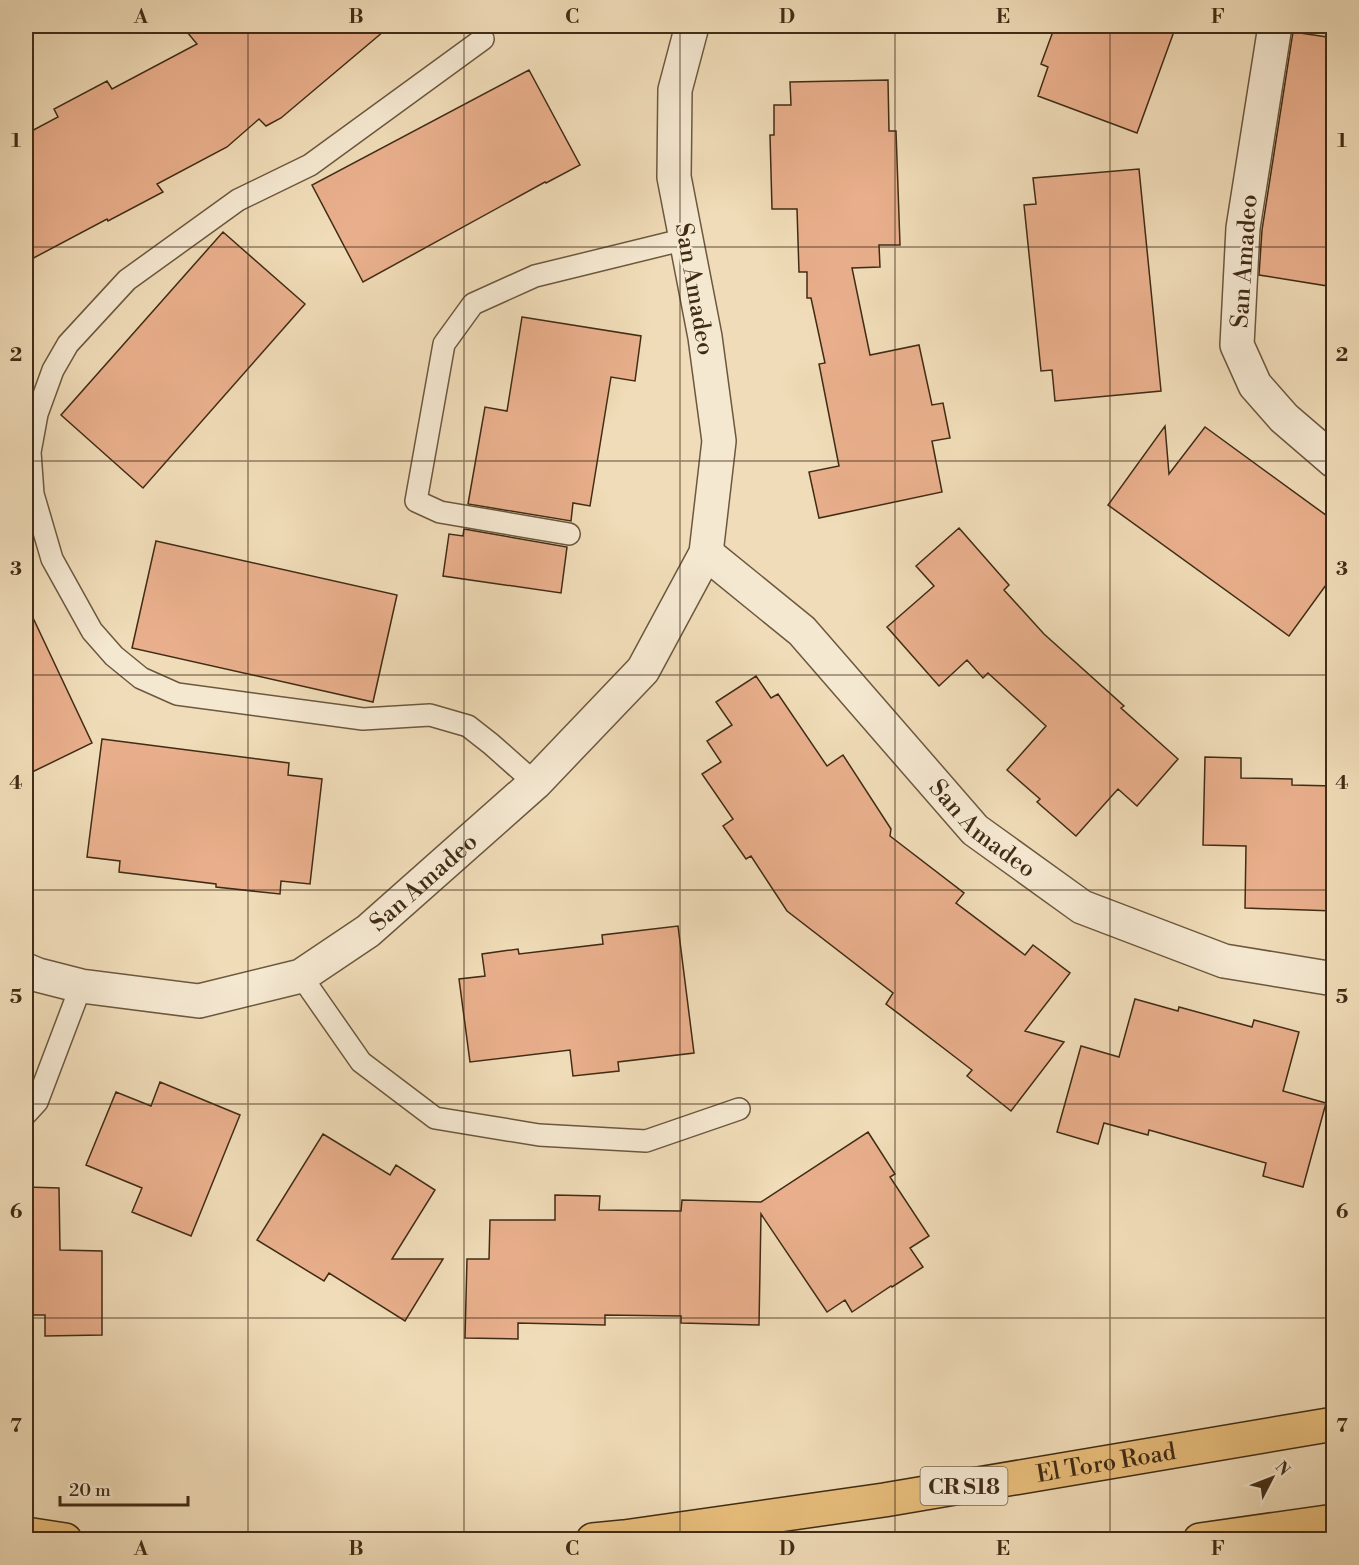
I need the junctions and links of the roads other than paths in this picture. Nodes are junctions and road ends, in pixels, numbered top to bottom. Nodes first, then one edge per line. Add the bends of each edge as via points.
1 (692, 26) edge
2 (1275, 26) edge
3 (483, 39) dead end
4 (686, 239) junction
5 (1334, 461) edge
6 (569, 534) dead end
7 (706, 553) junction
8 (535, 783) junction
9 (26, 970) edge
10 (301, 976) junction
11 (1334, 979) edge
12 (81, 986) junction
13 (739, 1109) dead end
14 (26, 1114) edge
15 (1334, 1424) edge
16 (1334, 1521) edge
17 (26, 1534) edge
18 (65, 1539) edge
19 (593, 1539) edge
20 (1200, 1539) edge

1 - 4 street, San Amadeo via 675,90 674,177
2 - 5 street, San Amadeo via 1243,228 1237,345 1255,385 1284,418
3 - 8 lane via 310,165 238,200 127,280 68,344 53,370 37,414 30,452 33,494 52,559 92,631 141,678 177,694 363,719 430,715 468,726
4 - 6 lane via 535,276 473,304 444,344 416,501 440,512
4 - 7 street, San Amadeo via 719,441
7 - 8 street, San Amadeo via 643,670
7 - 11 street, San Amadeo via 802,631 975,830 1082,908 1224,961
8 - 10 street, San Amadeo via 368,931
9 - 12 street, San Amadeo
10 - 12 street, San Amadeo via 199,1001
10 - 13 lane via 361,1062 435,1118 539,1135 646,1141
12 - 14 lane via 37,1102
15 - 19 main road, El Toro Road / CR S18 via 884,1500
16 - 20 main road
17 - 18 main road

